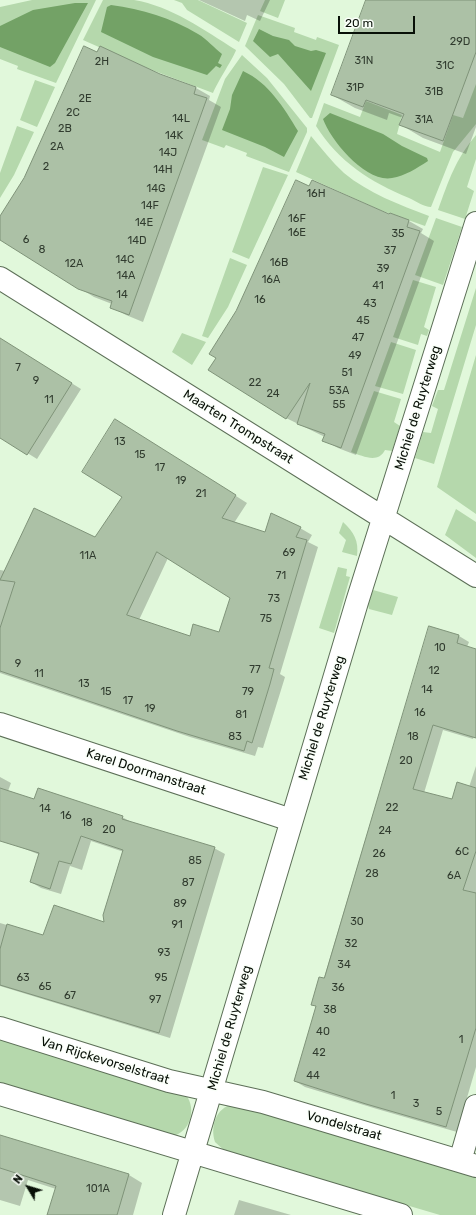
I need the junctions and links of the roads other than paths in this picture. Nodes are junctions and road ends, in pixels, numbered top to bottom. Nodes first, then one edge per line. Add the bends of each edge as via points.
1 (476, 223) edge
2 (0, 278) edge
3 (384, 518) junction
4 (476, 576) edge
5 (0, 724) edge
6 (291, 820) junction
7 (0, 1028) edge
8 (211, 1090) junction
9 (0, 1094) edge
10 (476, 1106) edge
11 (193, 1153) junction
12 (468, 1163) edge
13 (174, 1215) edge
14 (401, 1215) edge

1 - 3 street, Michiel de Ruyterweg
2 - 3 street, Maarten Trompstraat
3 - 4 street, Maarten Trompstraat
3 - 6 street, Michiel de Ruyterweg
5 - 6 street, Karel Doormanstraat
6 - 8 street, Michiel de Ruyterweg
7 - 8 street, Van Rijckevorselstraat via 169,1081
8 - 11 street, Michiel de Ruyterweg
8 - 12 street, Vondelstraat via 263,1102
9 - 11 street
10 - 12 street
11 - 13 street, Michiel de Ruyterweg
11 - 14 street

